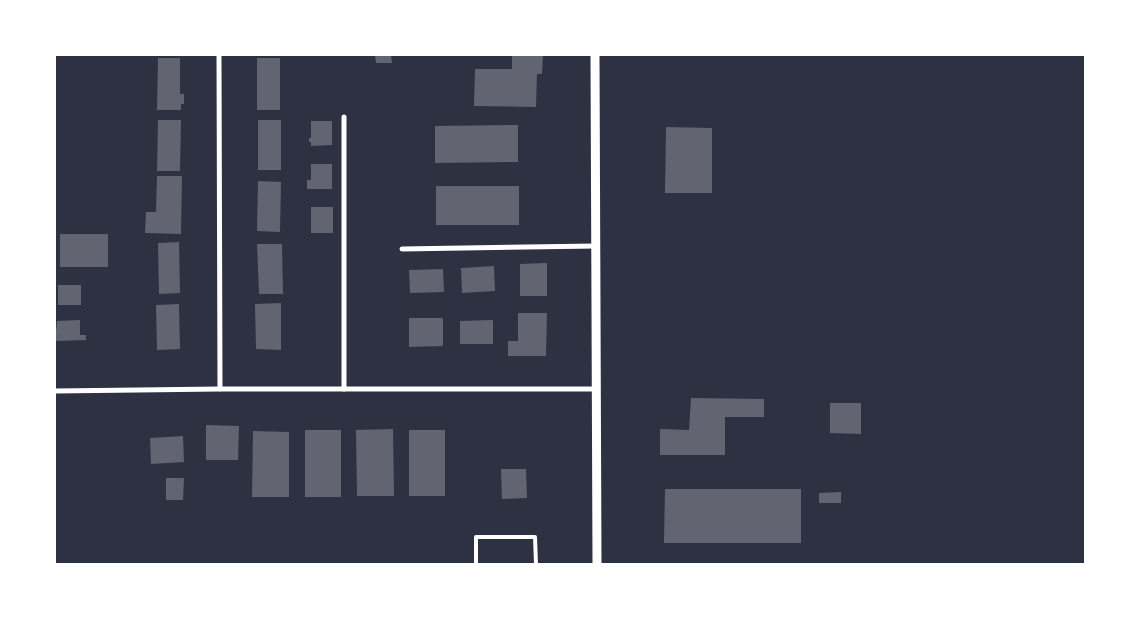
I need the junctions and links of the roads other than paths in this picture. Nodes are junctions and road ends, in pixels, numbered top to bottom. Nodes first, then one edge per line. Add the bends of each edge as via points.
1 (218, 55) edge
2 (595, 55) edge
3 (344, 117) dead end
4 (596, 246) junction
5 (402, 249) dead end
6 (220, 388) junction
7 (344, 389) junction
8 (596, 389) junction
9 (55, 391) edge
10 (476, 564) edge
11 (536, 564) edge
12 (597, 564) edge

1 - 6 street
2 - 4 street
3 - 7 street
4 - 5 street
4 - 8 street
6 - 7 street
6 - 9 street
7 - 8 street
8 - 12 street
10 - 11 lane via 476,536 535,536

